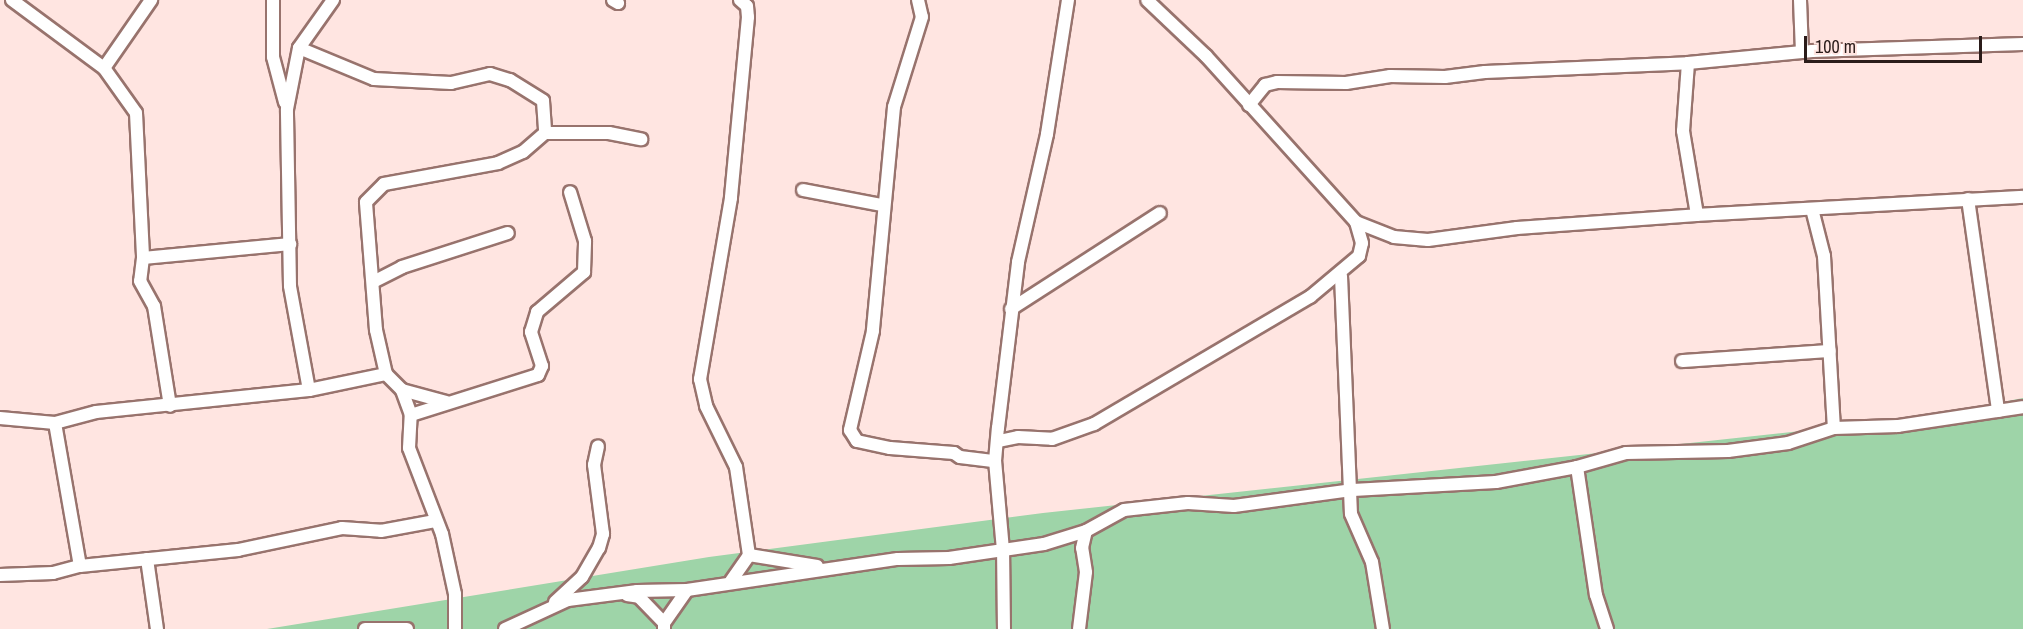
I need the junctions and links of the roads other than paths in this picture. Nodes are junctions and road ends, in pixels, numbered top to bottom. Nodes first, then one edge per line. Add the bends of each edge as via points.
1 (12, 0) edge
2 (151, 0) edge
3 (273, 0) edge
4 (333, 0) edge
5 (740, 0) edge
6 (918, 0) edge
7 (1068, 0) edge
8 (1147, 0) edge
9 (1800, 0) edge
10 (2023, 44) edge
11 (299, 48) junction
12 (1802, 52) junction
13 (1689, 63) junction
14 (104, 68) junction
15 (1249, 105) junction
16 (287, 109) junction
17 (545, 133) junction
18 (641, 139) dead end
19 (803, 190) dead end
20 (570, 192) dead end
21 (2023, 197) edge
22 (1968, 199) junction
23 (882, 205) junction
24 (1812, 209) junction
25 (1160, 213) dead end
26 (1697, 215) junction
27 (1356, 222) junction
28 (508, 233) dead end
29 (290, 244) junction
30 (143, 258) junction
31 (1341, 276) junction
32 (375, 281) junction
33 (1011, 309) junction
34 (1830, 351) junction
35 (1682, 361) dead end
36 (386, 374) junction
37 (309, 390) junction
38 (402, 390) junction
39 (446, 402) junction
40 (170, 406) junction
41 (2023, 408) edge
42 (1998, 411) junction
43 (3, 415) edge
44 (411, 416) junction
45 (55, 423) junction
46 (1834, 428) junction
47 (999, 441) junction
48 (598, 446) dead end
49 (995, 460) junction
50 (1577, 467) junction
51 (1353, 490) junction
52 (435, 521) junction
53 (1086, 531) junction
54 (1069, 538) junction
55 (1082, 548) junction
56 (1003, 550) junction
57 (749, 555) junction
58 (147, 559) junction
59 (80, 566) junction
60 (828, 568) junction
61 (0, 575) edge
62 (731, 581) junction
63 (687, 590) junction
64 (623, 594) junction
65 (555, 603) junction
66 (664, 626) edge
67 (157, 629) edge
68 (365, 629) edge
69 (407, 629) edge
70 (455, 629) edge
71 (505, 629) edge
72 (1004, 629) edge
73 (1079, 629) edge
74 (1383, 629) edge
75 (1607, 629) edge

1 - 14 street
2 - 14 street
3 - 16 street via 273,57
4 - 11 street
5 - 57 street via 748,17 731,198 700,379 706,406 736,468
6 - 23 street via 922,17 895,101
7 - 33 street via 1047,134
8 - 15 street via 1206,56
9 - 12 street
10 - 12 street
11 - 16 street
11 - 17 street via 351,72 393,82 451,83 490,74 510,80 543,101
12 - 13 street
13 - 15 street via 1445,77 1390,76 1346,83 1277,81 1265,85
13 - 26 street via 1683,131
14 - 30 street via 136,113
15 - 27 street
16 - 29 street
17 - 18 street via 609,133
17 - 32 street via 523,152 482,169 384,184 375,191 366,202
19 - 23 street
20 - 39 street via 585,241 584,272 537,312 531,332 542,366 538,375 474,398
21 - 22 street
22 - 24 street
22 - 42 street
23 - 49 street via 873,330 850,430 857,441 890,448
24 - 26 street
24 - 34 street via 1824,256
25 - 33 street
26 - 27 street via 1517,228 1428,240 1394,237
27 - 31 street via 1362,243 1359,256
28 - 32 street via 402,267
29 - 30 street
29 - 37 street via 290,286
30 - 40 street via 140,281 154,306
31 - 47 street via 1094,424 1061,437
31 - 51 street
32 - 36 street via 376,330
33 - 47 street
34 - 35 street
34 - 46 street
36 - 37 street
36 - 38 street
37 - 40 street
38 - 39 street
38 - 44 street
39 - 44 street
40 - 45 street via 96,412
41 - 42 street
42 - 46 street via 1898,426
43 - 45 street
44 - 52 street via 409,448
45 - 59 street
46 - 50 street via 1788,443 1728,451 1632,452
47 - 49 street
48 - 65 street via 594,465 603,534 582,577
49 - 56 street
50 - 51 street via 1496,482
50 - 75 street via 1596,595
51 - 53 street via 1234,506 1188,503 1124,510
51 - 74 street via 1351,514 1372,562
52 - 58 street via 381,531 342,528 238,550
52 - 70 street via 442,534 454,594
53 - 54 street
53 - 55 street
54 - 55 street
54 - 56 street
55 - 73 street via 1086,572
56 - 60 street
56 - 72 street
57 - 60 street
57 - 62 street
58 - 59 street
58 - 67 street
59 - 61 street via 53,573
60 - 62 street
62 - 63 street
63 - 64 street
63 - 66 street
64 - 65 street
64 - 66 street via 639,597
65 - 71 street
68 - 69 street

